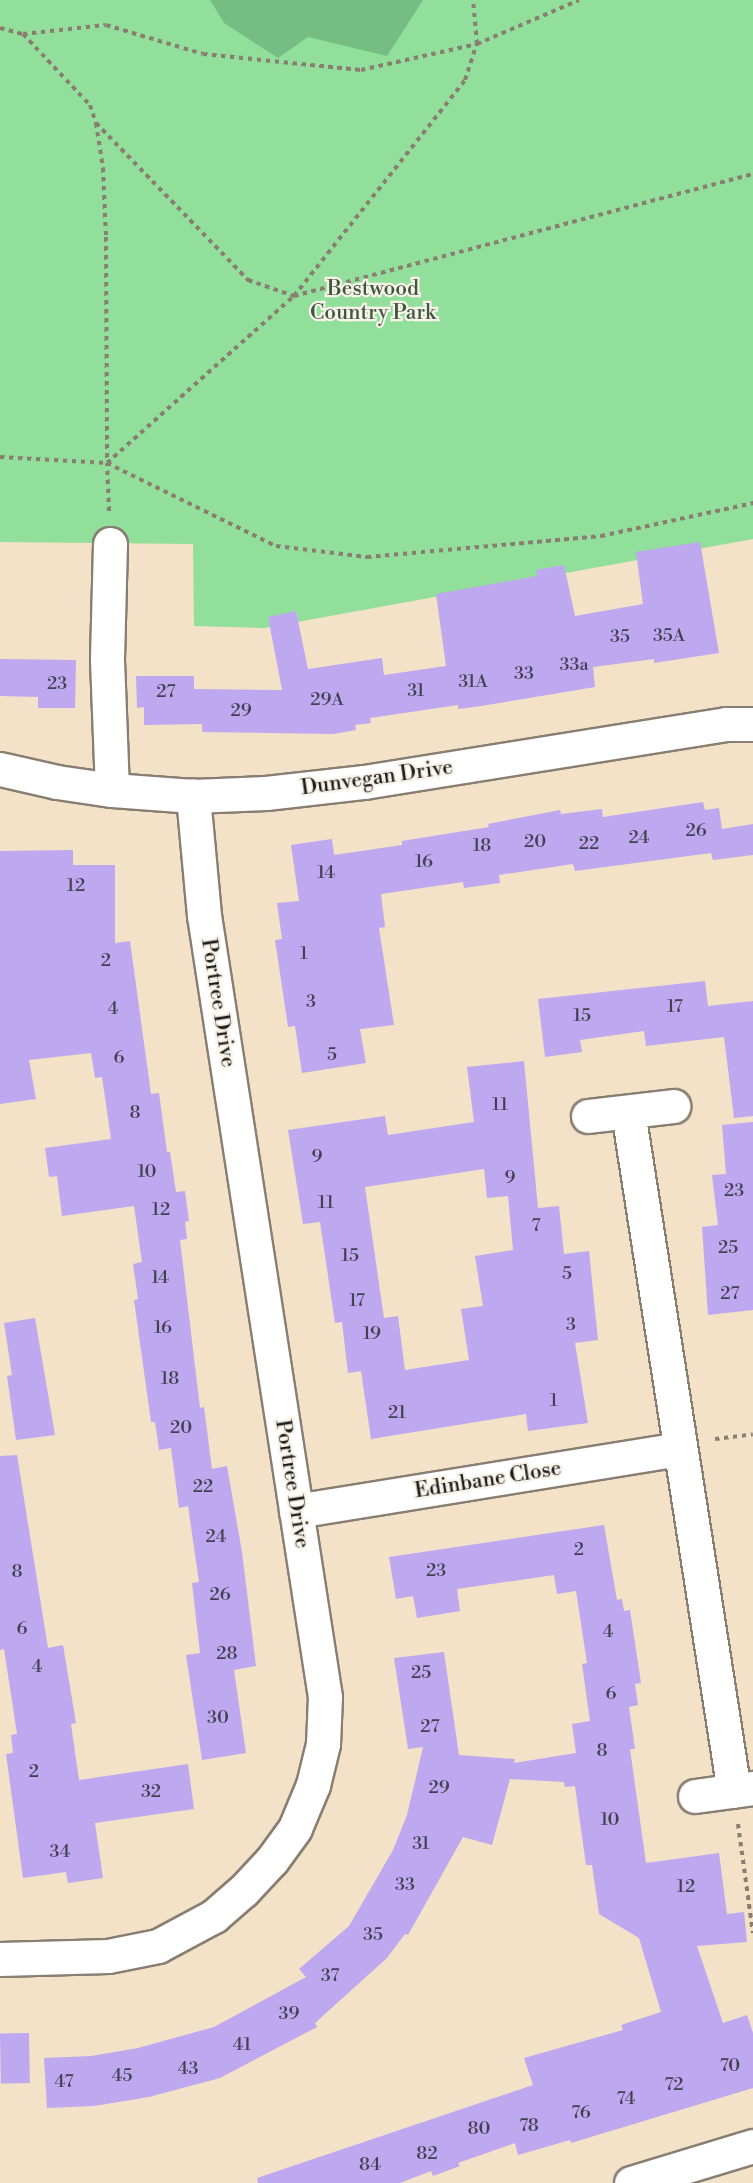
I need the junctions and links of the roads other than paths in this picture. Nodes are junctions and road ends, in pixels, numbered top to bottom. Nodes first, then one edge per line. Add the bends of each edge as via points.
1 (110, 544) road end
2 (753, 724) edge
3 (0, 769) edge
4 (112, 789) junction
5 (193, 796) junction
6 (673, 1106) dead end
7 (628, 1112) junction
8 (588, 1116) dead end
9 (680, 1449) junction
10 (296, 1511) junction
11 (743, 1790) edge
12 (695, 1796) dead end
13 (0, 1959) edge
14 (753, 2146) edge
15 (630, 2183) edge

1 - 4 street via 107,660
2 - 5 street, Dunvegan Drive via 726,724 323,787
3 - 4 street, Dunvegan Drive
4 - 5 street, Dunvegan Drive
5 - 10 street, Portree Drive via 204,915
6 - 7 street
7 - 8 street
7 - 9 street
9 - 10 street, Edinbane Close
9 - 11 street
10 - 13 street, Portree Drive via 325,1697 323,1744 313,1785 295,1828 272,1860 214,1916 158,1946 108,1956
11 - 12 street
14 - 15 street

